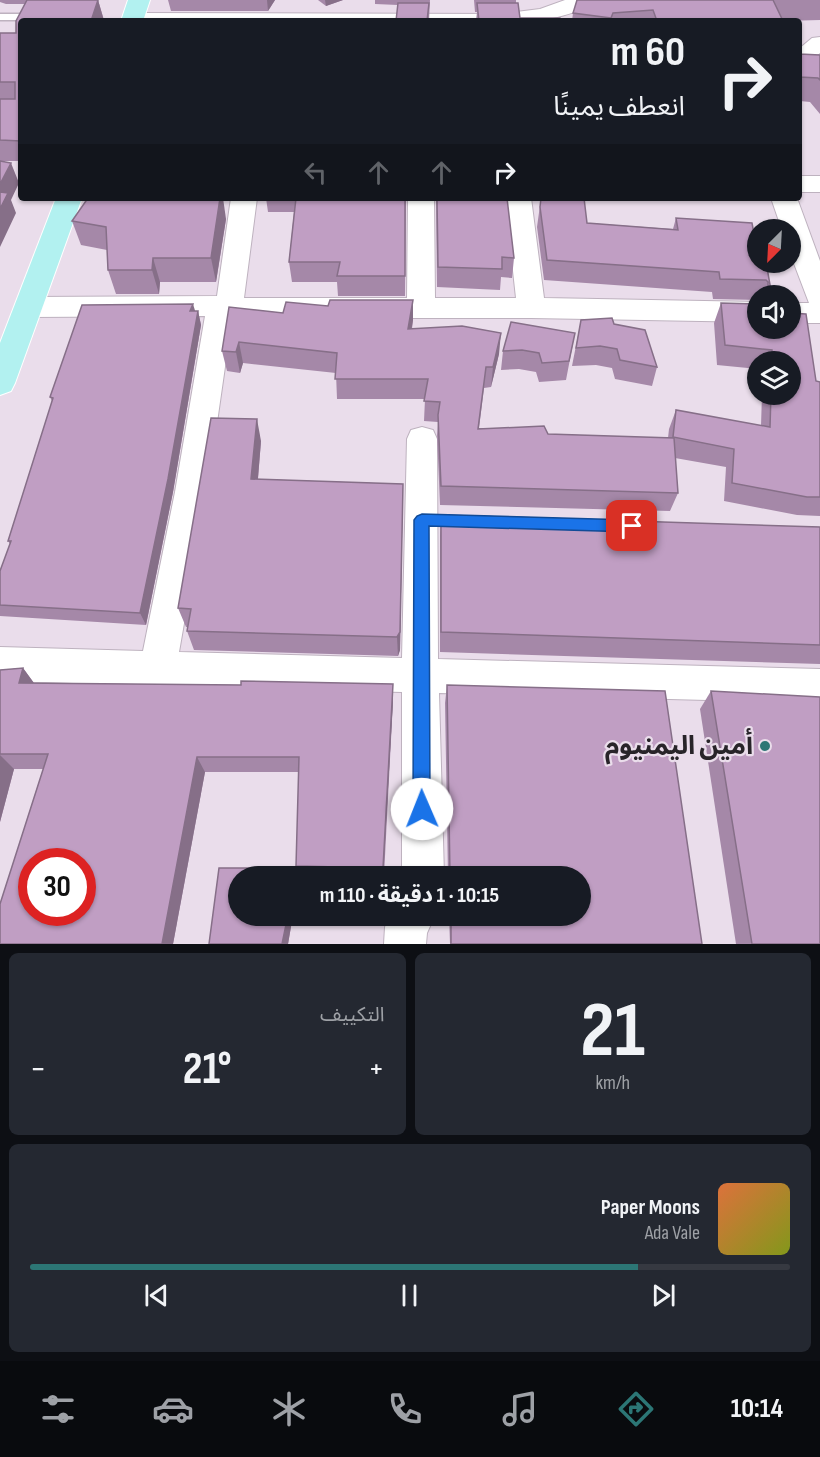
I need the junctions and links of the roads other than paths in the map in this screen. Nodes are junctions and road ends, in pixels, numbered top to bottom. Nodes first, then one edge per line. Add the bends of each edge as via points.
1 (582, 0) edge
2 (135, 13) edge
3 (0, 17) edge
4 (29, 17) edge
5 (396, 18) edge
6 (536, 18) edge
7 (820, 43) edge
8 (802, 57) edge
9 (802, 60) edge
10 (820, 66) edge
11 (802, 184) edge
12 (820, 184) edge
13 (68, 201) edge
14 (243, 201) edge
15 (421, 201) edge
16 (518, 201) edge
17 (785, 201) edge
18 (820, 298) edge
19 (30, 307) junction
20 (224, 307) junction
21 (421, 308) junction
22 (531, 308) junction
23 (747, 312) edge
24 (801, 313) edge
25 (820, 314) edge
26 (4, 347) edge
27 (0, 383) edge
28 (422, 439) dead end
29 (422, 520) junction
30 (457, 521) edge
31 (0, 664) edge
32 (158, 668) junction
33 (420, 675) junction
34 (820, 686) edge
35 (423, 866) edge
36 (407, 926) edge
37 (405, 944) edge

1 - 6 street
2 - 5 street
3 - 4 lane
7 - 8 street
9 - 10 street
11 - 12 street
13 - 19 main road
14 - 20 street
15 - 21 street
16 - 22 street
17 - 18 street
19 - 20 street
19 - 26 main road
20 - 21 street
20 - 32 street
21 - 22 street
22 - 23 street
24 - 25 street
26 - 27 main road
28 - 29 street
29 - 30 street
29 - 33 street
31 - 32 street
32 - 33 street
33 - 34 street
33 - 35 street
36 - 37 street

